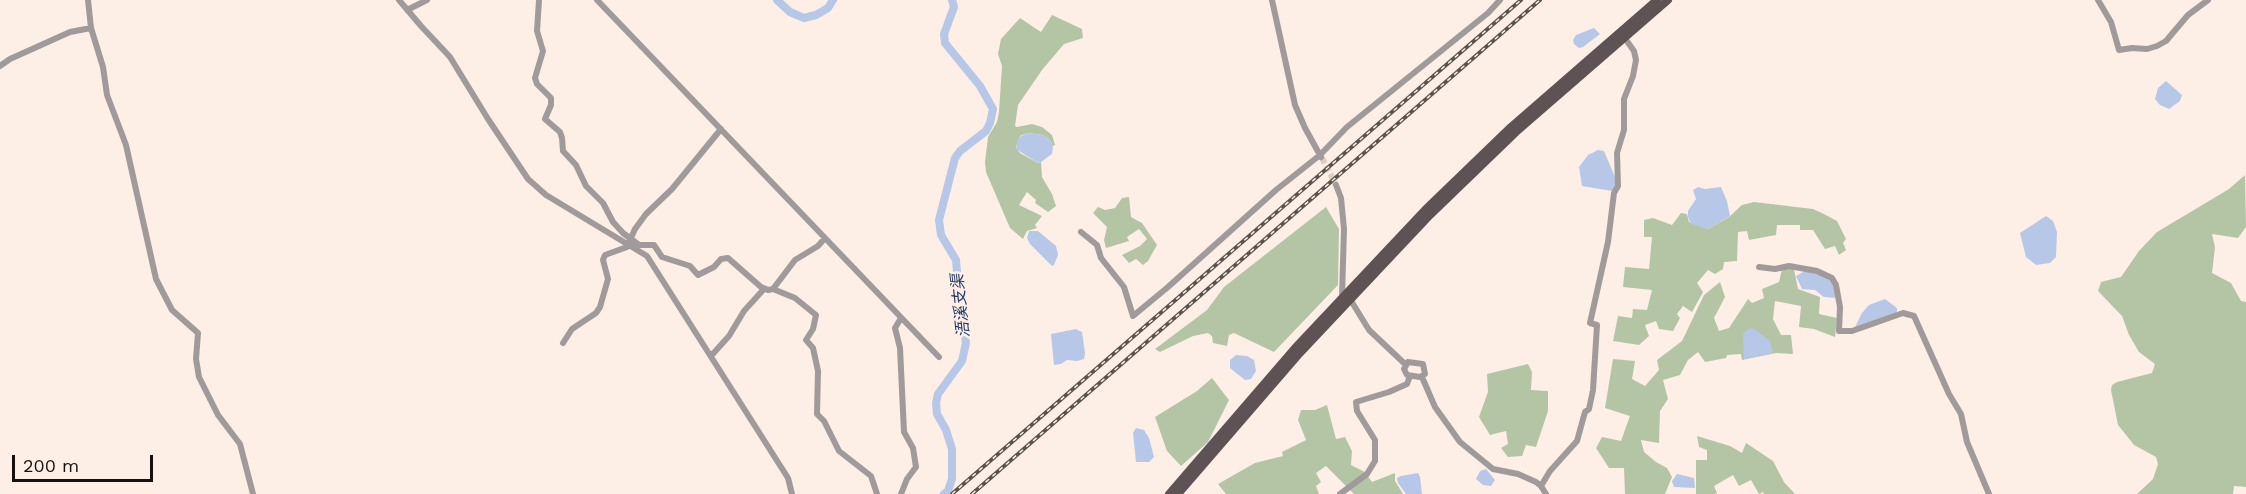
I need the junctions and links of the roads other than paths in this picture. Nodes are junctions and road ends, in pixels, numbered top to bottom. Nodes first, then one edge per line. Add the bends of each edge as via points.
1 (88, 0) edge
2 (399, 0) edge
3 (427, 0) edge
4 (538, 0) edge
5 (597, 0) edge
6 (1272, 0) edge
7 (1657, 0) edge
8 (1668, 0) edge
9 (2098, 0) edge
10 (2208, 0) edge
11 (1497, 2) edge
12 (407, 10) junction
13 (91, 28) junction
14 (1624, 37) junction
15 (0, 66) edge
16 (721, 129) junction
17 (1321, 156) junction
18 (1336, 185) tunnel mouth
19 (1081, 232) dead end
20 (825, 238) junction
21 (629, 242) junction
22 (1759, 267) dead end
23 (764, 289) junction
24 (773, 289) junction
25 (1346, 298) junction
26 (901, 318) junction
27 (564, 343) dead end
28 (711, 356) junction
29 (939, 357) dead end
30 (1405, 364) junction
31 (1410, 376) junction
32 (1422, 377) junction
33 (1541, 486) junction
34 (253, 494) edge
35 (792, 494) edge
36 (877, 494) edge
37 (901, 494) edge
38 (1168, 494) edge
39 (1178, 494) edge
40 (1340, 494) edge
41 (1546, 494) edge
42 (1989, 494) edge

1 - 13 street
2 - 12 street
3 - 12 street
4 - 21 street via 537,31 543,51 535,78 551,98 545,119 562,136 562,152 576,165 586,186 603,203
5 - 16 street
6 - 17 street via 1295,105
7 - 25 main road via 1495,142 1425,210
8 - 14 main road
9 - 10 street via 2111,22 2119,50 2147,49 2166,41 2188,15
11 - 17 street via 1352,122
12 - 21 street via 450,57 528,179 546,195
13 - 15 street via 70,32
13 - 34 street via 107,95 126,145 156,279 172,310 198,333 199,376 218,415 240,444
14 - 25 main road via 1492,155
14 - 33 street via 1636,60 1624,95 1624,130 1617,153 1618,186 1590,323 1597,325 1593,390 1577,441
16 - 20 street
16 - 21 street via 646,214
17 - 19 street via 1276,190 1133,316 1124,287 1101,258 1097,246
18 - 25 street via 1344,218
20 - 24 street via 795,260
20 - 26 street
21 - 23 street via 654,245 665,259 690,266 700,276 727,257
21 - 27 street via 625,248 605,255 608,279 600,307 572,329
21 - 28 street via 648,256
22 - 42 street via 1788,266 1832,278 1840,307 1839,331 1852,331 1903,314 1914,316 1948,394 1961,414 1967,442
23 - 24 street
23 - 28 street
24 - 36 street via 795,298 816,315 806,340 813,348 818,371 817,414 838,452 871,476
25 - 30 street via 1370,330
25 - 38 main road
25 - 39 main road
26 - 29 street
26 - 37 street via 894,328 900,348 904,432 913,448 916,467
28 - 35 street via 788,478
30 - 31 street via 1404,372
30 - 32 street via 1423,364
31 - 32 street
31 - 40 street via 1407,384 1356,402 1357,411 1376,440 1375,462 1367,474
32 - 33 street via 1435,407 1460,442 1493,469 1518,474
33 - 41 street

